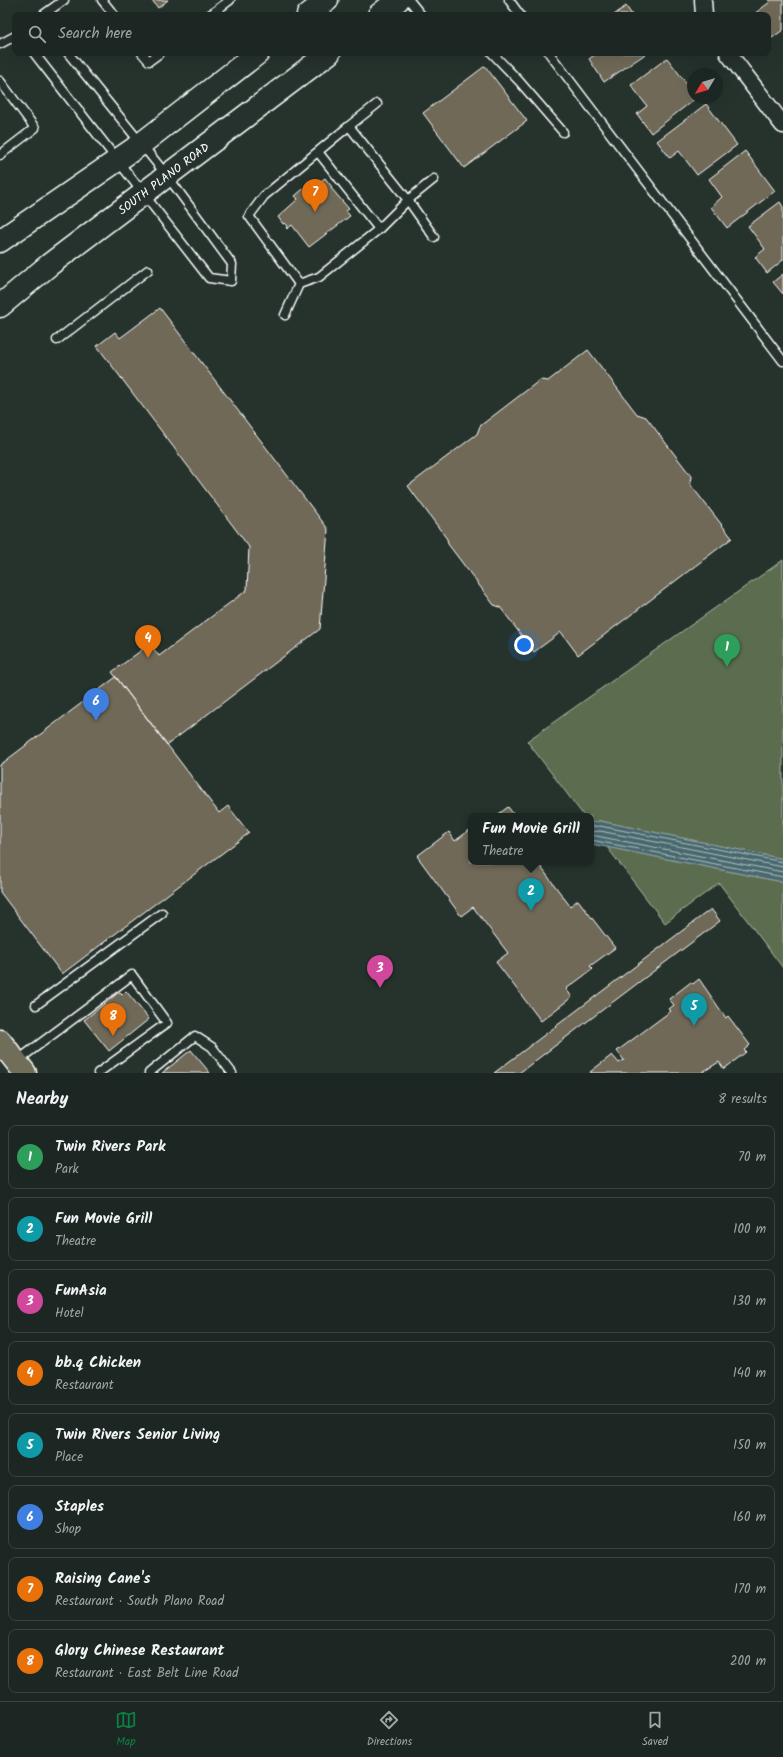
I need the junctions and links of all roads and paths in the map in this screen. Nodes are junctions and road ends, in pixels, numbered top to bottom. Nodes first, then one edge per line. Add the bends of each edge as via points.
1 (64, 0) edge
2 (230, 0) edge
3 (327, 0) edge
4 (398, 0) edge
5 (409, 0) edge
6 (509, 0) edge
7 (105, 1) edge
8 (47, 12) edge
9 (112, 12) edge
10 (214, 12) edge
11 (312, 12) edge
12 (383, 12) edge
13 (419, 12) edge
14 (518, 12) edge
15 (12, 38) edge
16 (0, 44) edge
17 (36, 56) edge
18 (70, 56) edge
19 (145, 56) edge
20 (156, 56) edge
21 (254, 56) edge
22 (325, 56) edge
23 (495, 56) edge
24 (551, 56) edge
25 (730, 56) edge
26 (0, 81) edge
27 (377, 104) dead end
28 (783, 125) edge
29 (349, 126) junction
30 (563, 132) dead end
31 (141, 144) junction
32 (318, 152) junction
33 (0, 155) edge
34 (116, 160) junction
35 (168, 177) junction
36 (434, 179) dead end
37 (143, 195) junction
38 (408, 200) junction
39 (380, 229) junction
40 (434, 237) dead end
41 (0, 241) edge
42 (148, 270) dead end
43 (299, 284) junction
44 (0, 306) edge
45 (285, 315) dead end
46 (58, 340) dead end
47 (783, 361) edge
48 (162, 913) dead end
49 (36, 1005) dead end
50 (0, 1041) edge
51 (20, 1067) edge
52 (98, 1073) edge
53 (149, 1073) edge
54 (232, 1073) edge

1 - 8 lane
2 - 10 lane
3 - 11 main road
4 - 12 main road
5 - 13 lane
6 - 14 lane
7 - 9 lane
15 - 16 lane
17 - 34 lane
18 - 31 lane
19 - 20 lane via 149,61
21 - 31 main road
22 - 35 main road, SOUTH PLANO ROAD
23 - 30 lane
24 - 47 lane
25 - 28 street
26 - 33 lane via 35,128
27 - 29 lane
29 - 32 lane
29 - 38 lane
31 - 34 main road
31 - 35 lane
32 - 39 lane
32 - 43 lane via 264,196 249,216
34 - 37 lane
34 - 41 main road
35 - 37 main road, SOUTH PLANO ROAD
35 - 37 lane via 232,264 231,281 209,278
36 - 38 lane
37 - 44 main road, SOUTH PLANO ROAD via 49,265
38 - 39 lane
38 - 40 lane
39 - 43 lane via 319,277
42 - 46 lane
43 - 45 lane
48 - 49 lane
50 - 51 main road
51 - 52 lane via 132,975 167,1023
53 - 54 lane via 194,1036 212,1047

